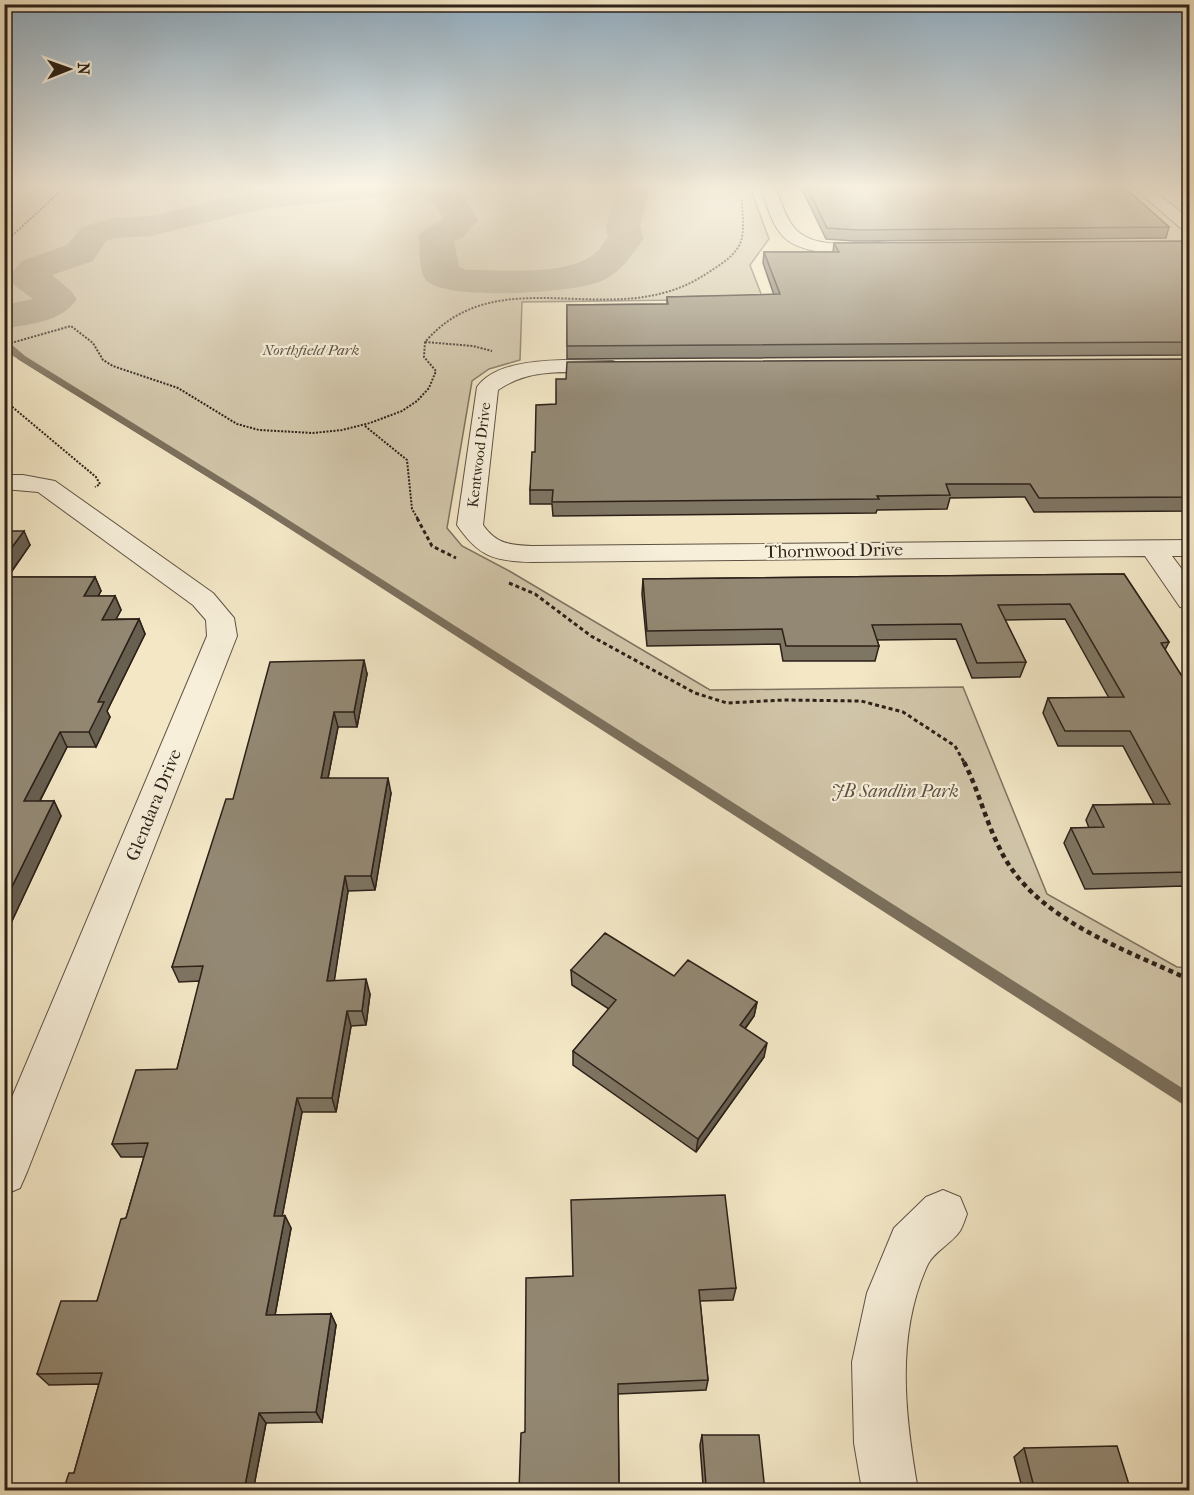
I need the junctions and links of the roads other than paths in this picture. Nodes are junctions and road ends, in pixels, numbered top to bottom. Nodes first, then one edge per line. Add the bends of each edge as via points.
1 (628, 367) edge
2 (4, 482) edge
3 (481, 542) joint
4 (1153, 548) junction
5 (1190, 548) edge
6 (1190, 601) edge
7 (4, 1172) edge
8 (943, 1214) dead end
9 (890, 1491) edge

1 - 3 street, Kentwood Drive via 519,370 488,387 470,525
2 - 7 street, Glendara Drive via 46,486 203,599 220,618 222,636
3 - 4 street, Thornwood Drive via 503,554
4 - 5 street, Thornwood Drive
4 - 6 street
8 - 9 street via 911,1245 892,1293 878,1362 882,1443

